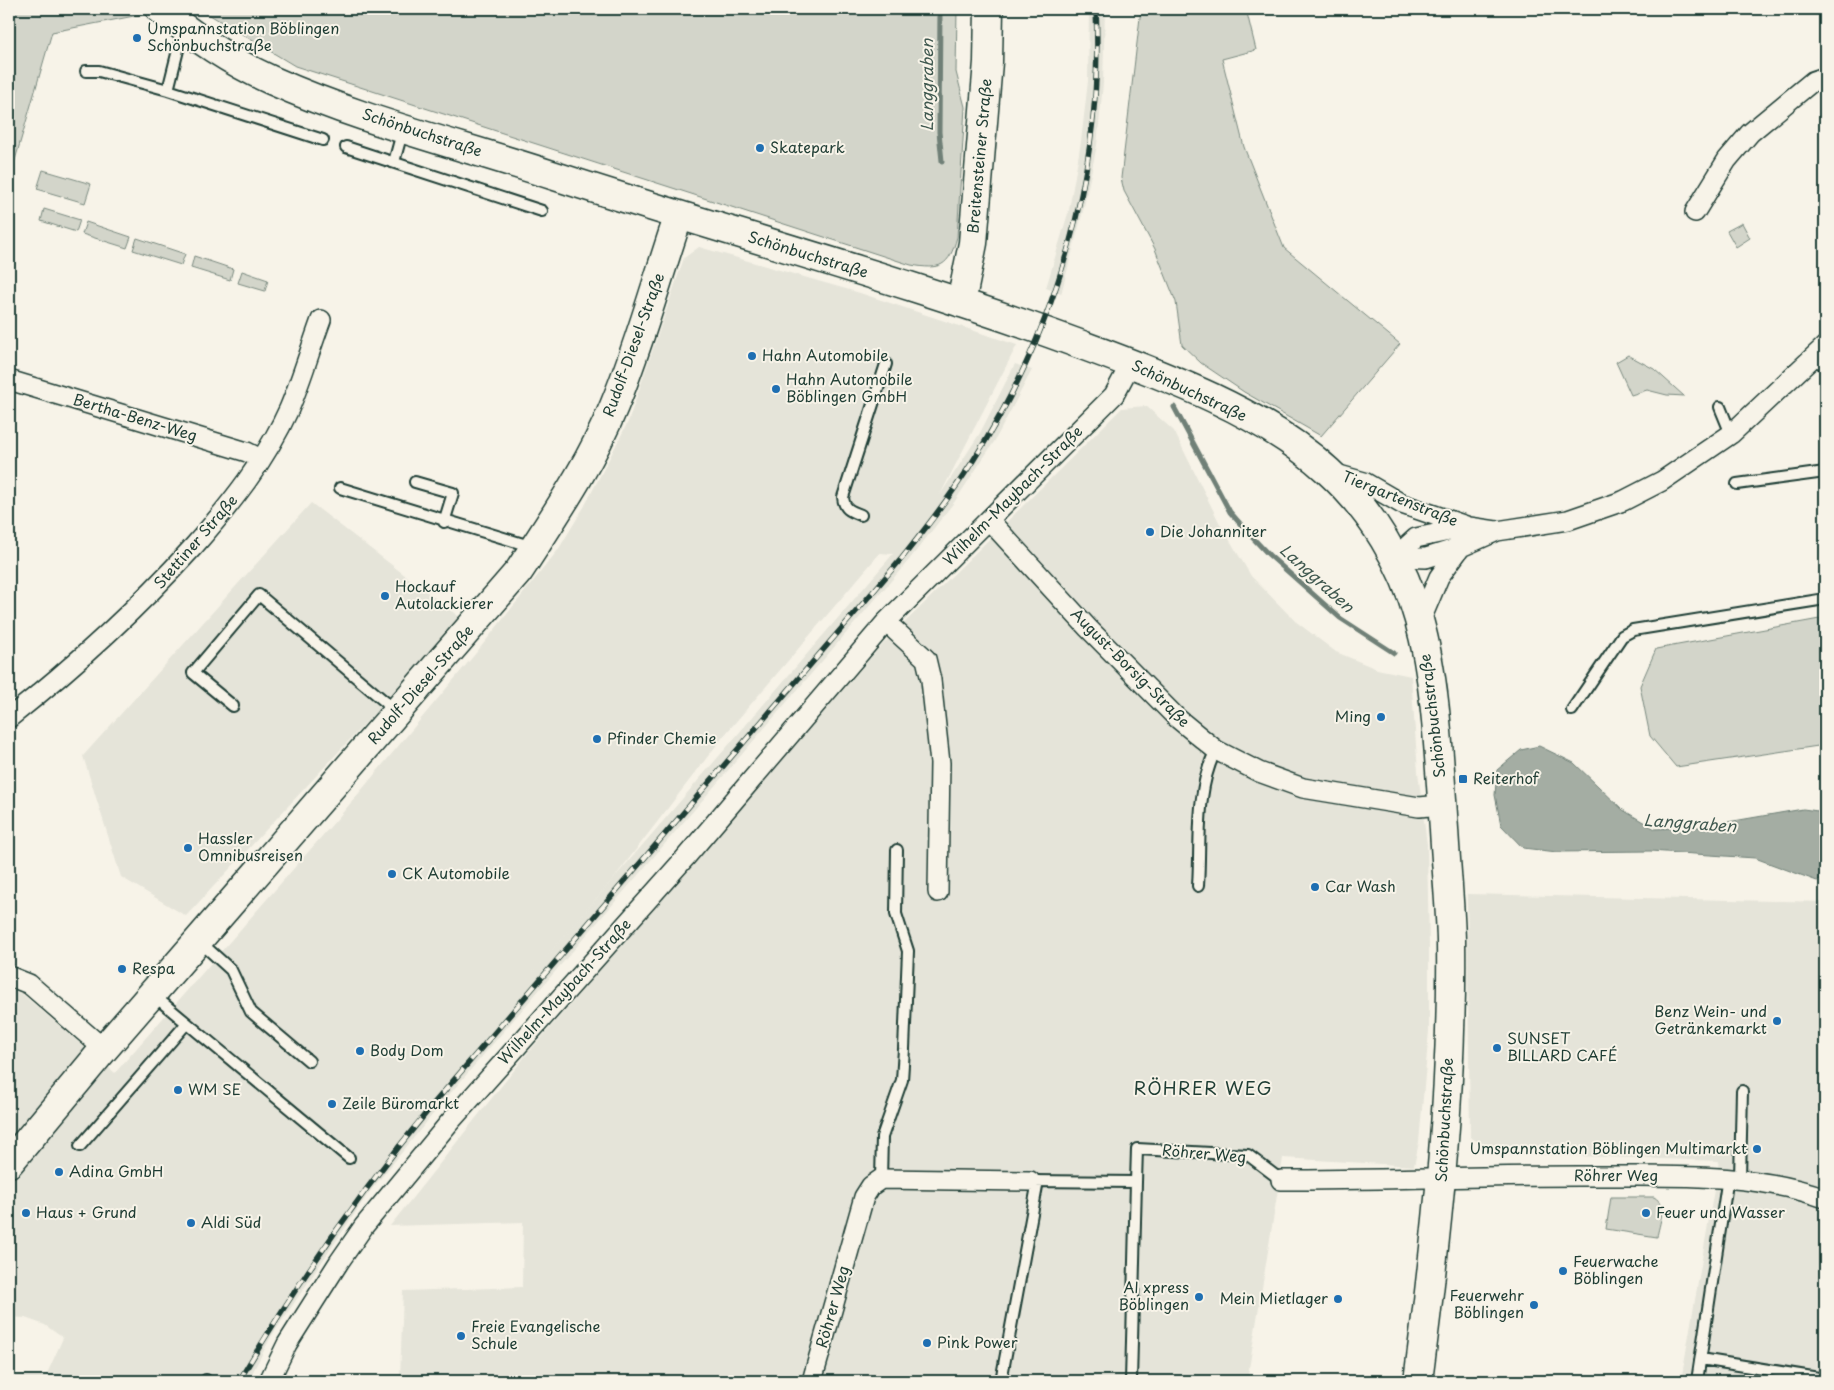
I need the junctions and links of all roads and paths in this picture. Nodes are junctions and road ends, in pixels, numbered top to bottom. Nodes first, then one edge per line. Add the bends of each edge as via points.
1 (160, 9) edge
2 (989, 9) edge
3 (188, 32) junction
4 (86, 71) dead end
5 (1825, 77) edge
6 (168, 90) junction
7 (403, 128) junction
8 (323, 140) dead end
9 (346, 147) dead end
10 (394, 162) junction
11 (542, 211) dead end
12 (1695, 212) dead end
13 (679, 215) junction
14 (961, 303) junction
15 (321, 320) dead end
16 (1825, 346) edge
17 (1818, 362) edge
18 (1131, 363) junction
19 (886, 364) dead end
20 (9, 380) edge
21 (1720, 407) dead end
22 (1731, 434) junction
23 (261, 459) junction
24 (1330, 472) junction
25 (1825, 472) edge
26 (415, 482) dead end
27 (1738, 484) dead end
28 (340, 488) dead end
29 (861, 515) dead end
30 (989, 520) junction
31 (444, 522) junction
32 (1469, 527) junction
33 (1497, 531) junction
34 (1461, 547) junction
35 (534, 548) junction
36 (1395, 557) junction
37 (1825, 599) edge
38 (886, 622) junction
39 (1420, 622) junction
40 (233, 706) dead end
41 (1572, 710) dead end
42 (397, 712) junction
43 (9, 718) edge
44 (1216, 750) junction
45 (1442, 805) junction
46 (897, 850) dead end
47 (1198, 886) dead end
48 (938, 892) dead end
49 (199, 940) junction
50 (9, 976) edge
51 (152, 994) junction
52 (187, 1023) junction
53 (104, 1049) junction
54 (309, 1061) dead end
55 (1742, 1090) dead end
56 (80, 1146) dead end
57 (349, 1158) dead end
58 (9, 1163) edge
59 (1442, 1178) junction
60 (1734, 1178) junction
61 (881, 1179) junction
62 (1281, 1180) joint
63 (1034, 1181) junction
64 (1136, 1182) junction
65 (1825, 1198) edge
66 (1701, 1359) junction
67 (1825, 1380) edge
68 (269, 1381) edge
69 (812, 1381) edge
70 (1000, 1381) edge
71 (1131, 1381) edge
72 (1418, 1381) edge
73 (1697, 1381) edge

1 - 3 street, Schönbuchstraße
2 - 14 street, Breitensteiner Straße via 988,62 973,243
3 - 6 lane via 179,46
3 - 7 street, Schönbuchstraße via 270,80
4 - 6 lane via 99,71
5 - 12 street via 1813,81 1750,133 1726,160
6 - 8 lane
7 - 10 lane
7 - 13 street, Schönbuchstraße
9 - 10 lane
10 - 11 lane
13 - 14 street, Schönbuchstraße
13 - 35 street, Rudolf-Diesel-Straße via 614,406 599,440
14 - 18 street, Schönbuchstraße
15 - 23 street, Stettiner Straße via 288,410
16 - 17 street, Tiergartenstraße
17 - 22 street, Tiergartenstraße
18 - 24 street, Schönbuchstraße via 1262,425
18 - 30 street, Wilhelm-Maybach-Straße via 1114,395
19 - 29 lane via 843,496 848,510
20 - 23 street, Bertha-Benz-Weg
21 - 22 lane
22 - 33 street, Tiergartenstraße via 1662,481 1623,502 1568,520
23 - 43 street, Stettiner Straße via 226,508 162,581 117,627
24 - 32 street, Tiergartenstraße via 1364,482 1402,504
24 - 36 street, Schönbuchstraße
25 - 27 lane
26 - 31 lane via 453,492
28 - 31 lane
30 - 38 street, Wilhelm-Maybach-Straße
30 - 44 street, August-Borsig-Straße via 1088,628 1177,718
31 - 35 lane
32 - 33 street, Tiergartenstraße
32 - 36 street, Tiergartenstraße via 1416,538
33 - 34 street, Tiergartenstraße
34 - 36 street, Tiergartenstraße via 1426,558
34 - 39 street, Tiergartenstraße via 1439,577
35 - 42 street, Rudolf-Diesel-Straße via 519,571
36 - 39 street, Schönbuchstraße
37 - 41 lane via 1633,630 1622,636
38 - 48 street via 926,660 931,680 940,763
38 - 68 street, Wilhelm-Maybach-Straße via 685,858 511,1051 391,1192 302,1319
39 - 45 street, Schönbuchstraße via 1431,691
40 - 42 lane via 193,673 259,595
42 - 49 street, Rudolf-Diesel-Straße
44 - 45 street, August-Borsig-Straße via 1259,772 1303,788 1419,807
44 - 47 lane via 1208,765 1204,786
45 - 59 street, Schönbuchstraße via 1451,936 1449,1079
46 - 61 lane via 896,914 908,951 904,1049 902,1080 882,1137
49 - 51 street, Rudolf-Diesel-Straße
49 - 54 lane via 231,970 251,1012
50 - 53 street via 30,984
51 - 52 lane
51 - 53 street, Rudolf-Diesel-Straße
52 - 56 lane
52 - 57 lane
53 - 58 street, Rudolf-Diesel-Straße
55 - 60 lane
59 - 60 street, Röhrer Weg via 1480,1175
59 - 62 street, Röhrer Weg
59 - 72 street, Schönbuchstraße
60 - 65 street, Röhrer Weg
60 - 66 lane
61 - 63 street
61 - 69 street, Röhrer Weg via 864,1197
62 - 64 lane, Röhrer Weg via 1248,1155 1137,1149
63 - 64 lane
63 - 70 lane
64 - 71 lane
66 - 67 lane
66 - 73 lane

